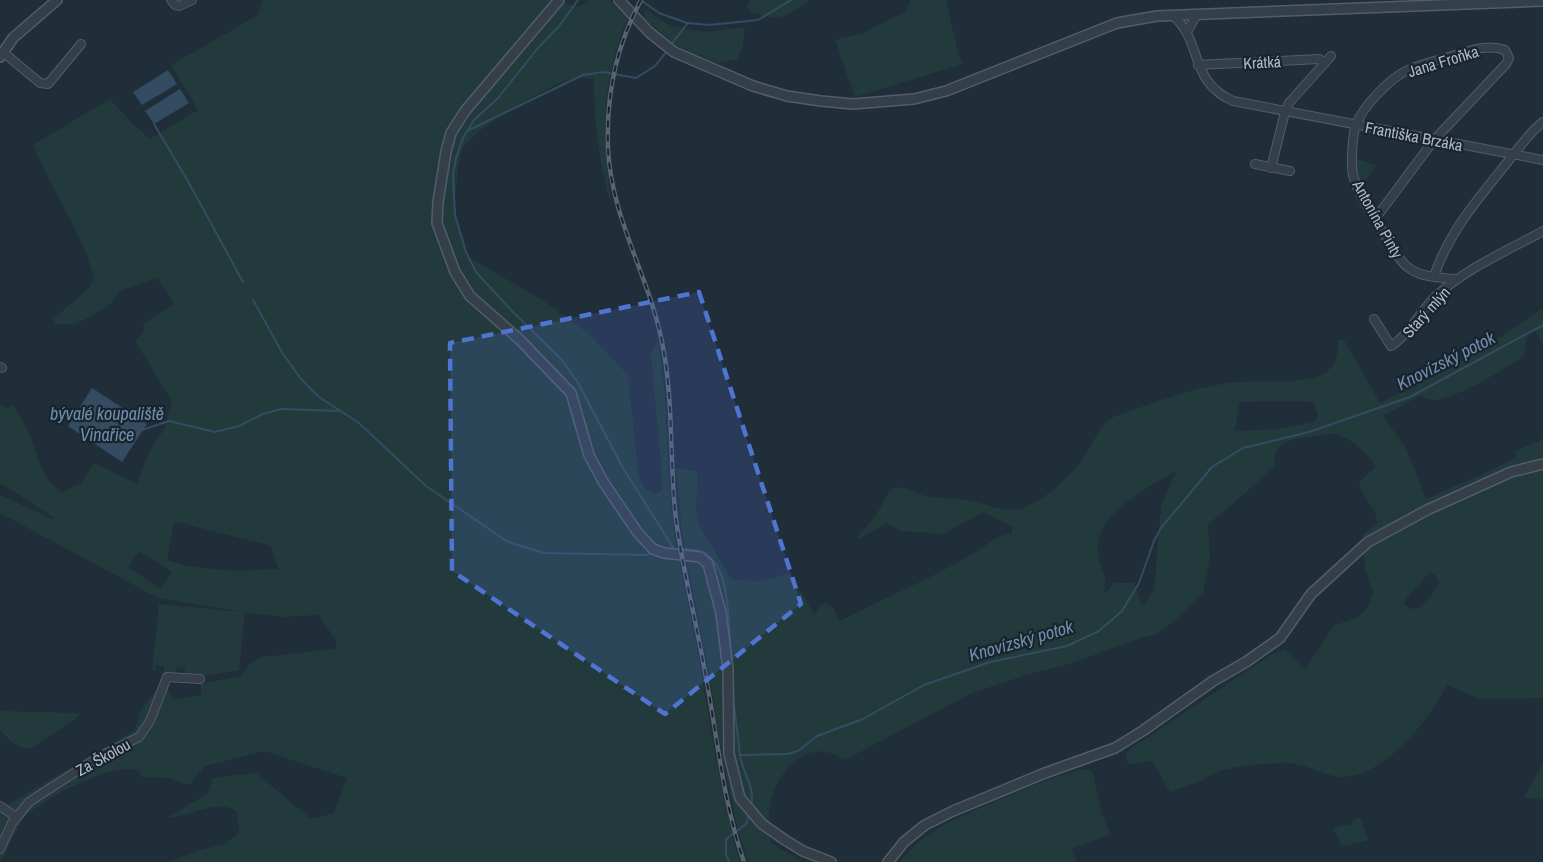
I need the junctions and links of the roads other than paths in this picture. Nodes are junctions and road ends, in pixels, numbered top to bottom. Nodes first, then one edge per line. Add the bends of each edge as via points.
1 (57, 0) edge
2 (171, 0) edge
3 (192, 0) edge
4 (559, 0) edge
5 (619, 0) edge
6 (1543, 1) edge
7 (1371, 4) edge
8 (1197, 14) junction
9 (1172, 15) junction
10 (1187, 32) junction
11 (81, 44) dead end
12 (2, 54) edge
13 (1198, 65) junction
14 (1285, 112) junction
15 (1543, 122) edge
16 (1356, 125) junction
17 (1434, 140) junction
18 (1513, 155) junction
19 (1543, 160) edge
20 (1255, 164) dead end
21 (1270, 168) junction
22 (1290, 171) dead end
23 (1375, 219) junction
24 (1543, 231) edge
25 (1434, 276) junction
26 (1457, 279) junction
27 (1374, 319) dead end
28 (1543, 464) edge
29 (200, 679) dead end
30 (0, 806) edge
31 (16, 817) junction
32 (0, 849) edge
33 (831, 862) edge
34 (888, 862) edge

1 - 12 street via 25,27
2 - 3 street via 179,6
4 - 33 street via 465,111 451,133 437,223 455,272 471,296 571,393 589,455 638,533 653,549 700,557 708,564 721,613 728,669 729,754 740,798 762,824 784,840
5 - 9 street via 674,52 770,91 854,104 914,99 946,91 1117,23
6 - 7 street
7 - 8 street
8 - 9 street
8 - 10 street
9 - 10 street, Františka Brzáka
10 - 13 street, Františka Brzáka
11 - 12 street via 48,84 40,83
13 - 14 street, Františka Brzáka via 1210,86 1224,97
13 - 14 street, Krátká via 1328,59
14 - 16 street, Františka Brzáka
14 - 21 street
15 - 18 street
16 - 17 street, Františka Brzáka
16 - 17 street, Jana Froňka via 1377,93 1409,69 1481,48 1505,50 1509,58 1506,64
16 - 23 street, Antonína Pinty via 1353,177
17 - 18 street, Františka Brzáka
17 - 23 street
18 - 19 street, Františka Brzáka
18 - 25 street via 1461,220
20 - 21 street
21 - 22 street
23 - 25 street, Antonína Pinty via 1403,264 1418,274
24 - 26 street
25 - 26 street, Antonína Pinty
26 - 27 street, Starý mlýn via 1435,297 1391,346
28 - 34 street via 1501,477 1368,542 1311,594 1280,638 1246,662 1115,748 926,825 904,842
29 - 31 street, Za Školou via 167,677 150,721 139,737 28,802
30 - 31 street
31 - 32 street, Za Školou

